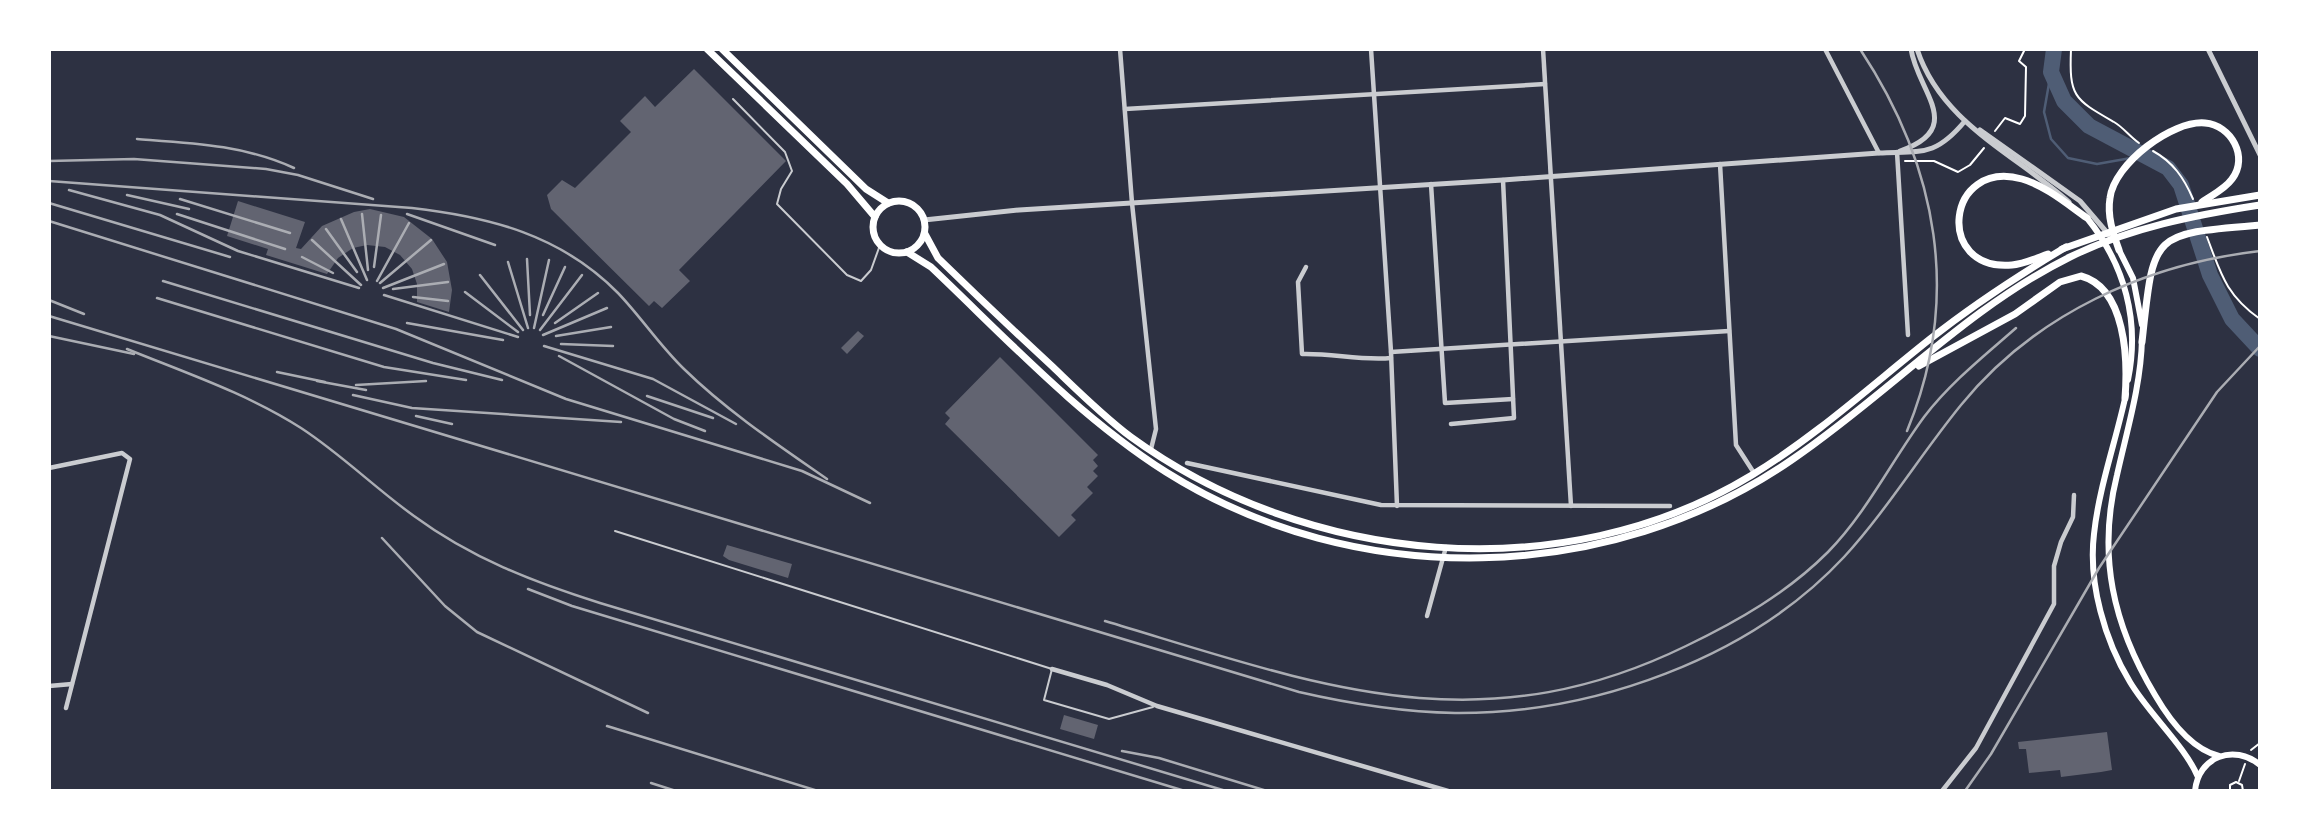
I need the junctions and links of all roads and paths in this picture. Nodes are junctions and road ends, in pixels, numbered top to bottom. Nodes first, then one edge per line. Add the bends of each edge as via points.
1 (707, 49) edge
2 (722, 49) edge
3 (1120, 49) edge
4 (1371, 49) edge
5 (1543, 49) edge
6 (1825, 49) edge
7 (1912, 49) edge
8 (1917, 49) edge
9 (2025, 49) edge
10 (2071, 49) edge
11 (2208, 49) edge
12 (1545, 84) junction
13 (1373, 94) junction
14 (733, 99) dead end
15 (1125, 110) junction
16 (1965, 121) junction
17 (1999, 126) dead end
18 (1897, 152) junction
19 (1879, 153) junction
20 (2260, 155) edge
21 (1978, 157) dead end
22 (1897, 161) junction
23 (1720, 164) junction
24 (1552, 176) junction
25 (1503, 180) junction
26 (1431, 183) junction
27 (1380, 187) junction
28 (2260, 195) edge
29 (888, 203) junction
30 (1132, 203) junction
31 (2260, 205) edge
32 (2198, 207) junction
33 (875, 217) junction
34 (2087, 218) junction
35 (924, 220) junction
36 (2260, 225) edge
37 (925, 233) junction
38 (2206, 236) dead end
39 (880, 245) junction
40 (2066, 247) junction
41 (2119, 250) junction
42 (907, 252) junction
43 (1306, 267) dead end
44 (2260, 319) edge
45 (1730, 331) junction
46 (1908, 335) dead end
47 (1563, 341) junction
48 (2142, 342) junction
49 (1510, 344) junction
50 (1440, 348) junction
51 (1391, 355) junction
52 (1895, 381) junction
53 (2125, 398) junction
54 (1513, 399) junction
55 (1451, 424) dead end
56 (1151, 450) junction
57 (1186, 463) dead end
58 (49, 468) edge
59 (1754, 474) junction
60 (2074, 495) dead end
61 (1397, 506) junction
62 (1571, 506) junction
63 (1670, 506) dead end
64 (615, 531) dead end
65 (1446, 547) junction
66 (1445, 557) junction
67 (1427, 616) dead end
68 (1052, 669) junction
69 (72, 684) junction
70 (49, 686) edge
71 (1157, 706) junction
72 (66, 708) dead end
73 (2260, 743) edge
74 (2251, 750) dead end
75 (2219, 756) junction
76 (2245, 764) dead end
77 (2260, 765) edge
78 (2198, 777) junction
79 (2238, 782) junction
80 (1448, 791) edge
81 (1942, 791) edge
82 (2195, 791) edge
83 (2230, 791) edge
84 (2243, 791) edge

1 - 33 highway via 847,184
2 - 29 highway via 866,189
3 - 15 street
4 - 13 street
5 - 12 street
6 - 19 street
7 - 18 street via 1934,103 1934,122 1923,141
8 - 16 street via 1937,89
9 - 17 path via 2019,61 2026,67 2025,116 2020,124 2005,118
10 - 32 path via 2070,82 2076,96 2135,141 2169,160
11 - 20 street
12 - 13 street
12 - 24 street
13 - 15 street
13 - 27 street
14 - 39 lane via 789,157 792,171 777,204 847,275 861,281 871,270
15 - 30 street
16 - 18 street via 1936,149
16 - 34 street
16 - 41 street via 2080,201
18 - 19 street
18 - 22 street
19 - 23 street
21 - 22 path via 1958,172 1934,161
22 - 46 street
23 - 24 street
23 - 45 street
24 - 25 street
24 - 47 street
25 - 26 street
25 - 49 street
26 - 27 street
26 - 50 street
27 - 30 street
27 - 51 street
28 - 32 highway
29 - 33 highway
29 - 35 highway via 912,204
30 - 35 street
30 - 56 street via 1156,429
31 - 52 highway via 2135,232 2088,249 1990,307
32 - 40 highway via 2137,221
32 - 41 highway via 2226,185 2237,169 2237,148 2216,124 2186,123 2128,163 2110,195 2109,213
33 - 39 highway via 873,232
34 - 40 highway via 2021,178 1991,178 1967,193 1958,215 1960,236 1973,254 2012,265
34 - 53 main road via 2108,248 2129,299 2132,346
35 - 37 highway
36 - 48 highway via 2186,232 2167,242 2156,253
37 - 42 highway
37 - 56 highway via 938,258 1102,413
38 - 44 path via 2216,268 2234,298
39 - 42 highway via 890,252
40 - 59 highway via 1944,328
41 - 48 main road via 2138,295
42 - 66 highway via 931,267 1063,393 1144,457 1210,496 1286,528 1352,546
43 - 51 street via 1298,282 1302,354 1331,353 1369,360
45 - 47 street
45 - 59 street via 1736,445
47 - 49 street
47 - 62 street
48 - 75 main road via 2107,535 2112,593 2131,653 2158,701 2202,750
49 - 50 street
49 - 54 street
50 - 51 street
50 - 54 street via 1445,403
51 - 61 street
52 - 53 highway via 2015,314 2060,282 2081,276 2100,285 2110,297 2122,339
52 - 66 highway via 1794,459 1738,495 1695,515 1580,550 1521,557
53 - 78 main road via 2093,536 2099,602 2128,678 2159,725 2189,758
54 - 55 street via 1514,418
56 - 65 highway via 1223,492 1288,518 1355,536
57 - 61 street via 1310,492
58 - 69 street via 122,453 130,459
59 - 65 highway via 1691,506 1578,540 1520,548
60 - 81 street via 2073,517 2054,566 2054,604 1976,748
61 - 62 street
62 - 63 street
64 - 68 lane
65 - 66 street
66 - 67 street
68 - 71 street
68 - 71 lane via 1044,700 1109,719
69 - 70 street
69 - 72 street
71 - 80 street
73 - 74 path
75 - 77 main road via 2243,754
75 - 78 main road
76 - 79 path
78 - 82 main road
79 - 83 path via 2232,783
79 - 84 path

